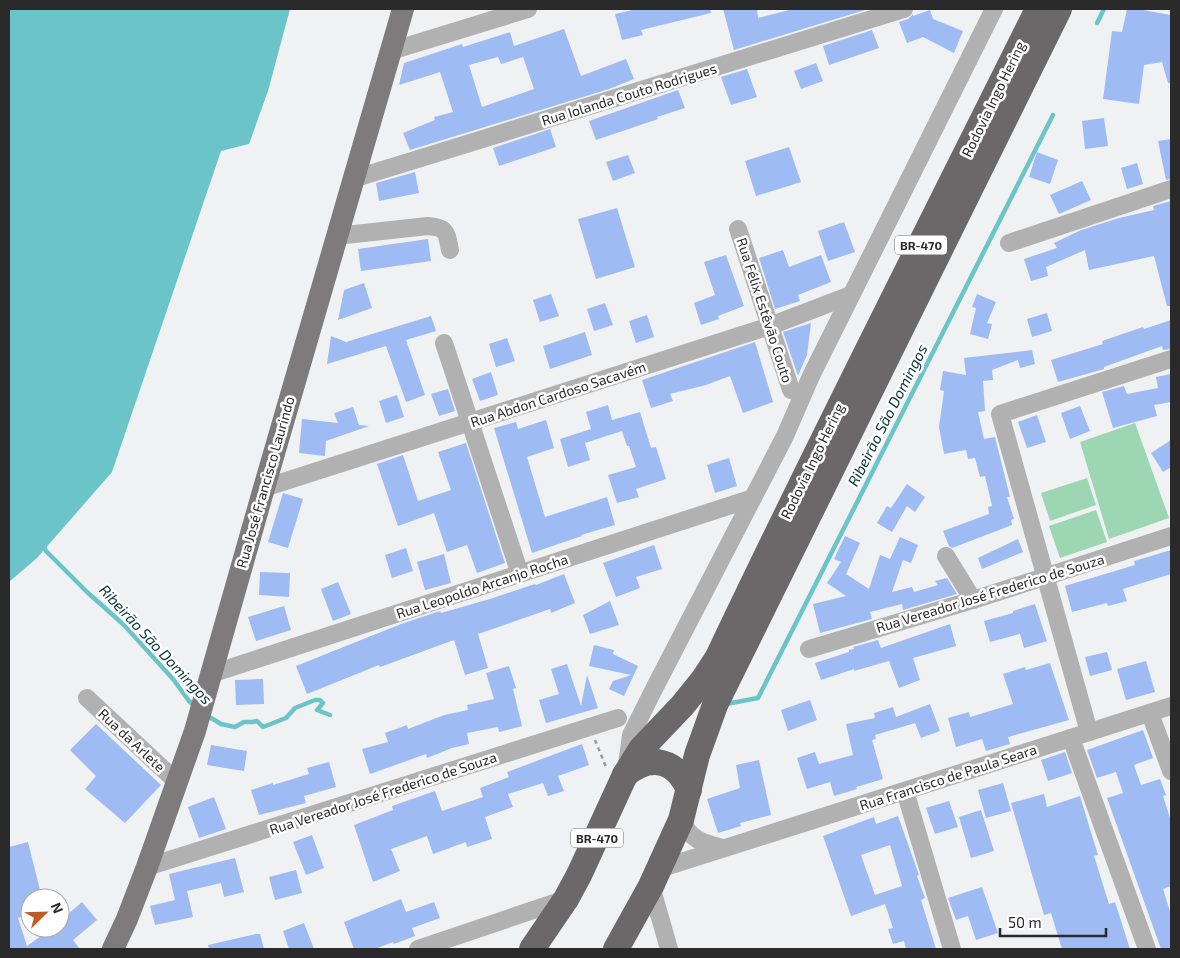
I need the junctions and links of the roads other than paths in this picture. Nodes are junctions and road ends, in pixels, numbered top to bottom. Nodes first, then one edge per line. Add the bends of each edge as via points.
1 (403, 9) edge
2 (528, 9) edge
3 (904, 9) edge
4 (994, 9) edge
5 (1038, 9) edge
6 (1059, 9) edge
7 (391, 51) junction
8 (353, 179) junction
9 (1171, 190) edge
10 (738, 229) dead end
11 (336, 236) junction
12 (1009, 243) dead end
13 (450, 250) dead end
14 (851, 295) junction
15 (770, 326) junction
16 (444, 343) dead end
17 (1171, 359) edge
18 (791, 390) dead end
19 (470, 422) junction
20 (264, 488) junction
21 (753, 498) junction
22 (1171, 536) edge
23 (946, 556) dead end
24 (520, 574) junction
25 (1045, 577) junction
26 (973, 600) junction
27 (809, 649) dead end
28 (211, 674) junction
29 (87, 698) dead end
30 (1171, 706) edge
31 (1150, 713) junction
32 (618, 718) dead end
33 (1089, 732) junction
34 (1070, 738) junction
35 (1171, 771) edge
36 (178, 783) junction
37 (621, 785) junction
38 (689, 790) junction
39 (905, 791) junction
40 (681, 820) junction
41 (724, 848) junction
42 (147, 868) junction
43 (655, 878) junction
44 (566, 899) junction
45 (113, 949) edge
46 (418, 949) edge
47 (532, 949) edge
48 (616, 949) edge
49 (669, 949) edge
50 (952, 949) edge
51 (1147, 949) edge

1 - 7 main road, Rua José Francisco Laurindo
2 - 7 street
3 - 8 street, Rua Iolanda Couto Rodrigues
4 - 14 street
5 - 37 highway, Rodovia Ingo Hering / BR-470 via 802,480 718,657 682,706 641,749
6 - 38 highway, Rodovia Ingo Hering / BR-470 via 715,705 697,755
7 - 8 main road, Rua José Francisco Laurindo
8 - 11 main road, Rua José Francisco Laurindo
9 - 12 street
10 - 15 street, Rua Félix Estêvão Couto
11 - 13 street via 441,227 446,232
11 - 20 main road, Rua José Francisco Laurindo
14 - 15 street, Rua Abdon Cardoso Sacavém
14 - 21 street
15 - 18 street, Rua Félix Estêvão Couto
15 - 19 street, Rua Abdon Cardoso Sacavém
16 - 19 street
17 - 25 street via 1000,414
19 - 20 street, Rua Abdon Cardoso Sacavém
19 - 24 street
20 - 28 main road, Rua José Francisco Laurindo
21 - 24 street, Rua Leopoldo Arcanjo Rocha
21 - 37 street via 631,735
22 - 25 street, Rua Vereador José Frederico de Souza
23 - 26 street
24 - 28 street, Rua Leopoldo Arcanjo Rocha
25 - 26 street, Rua Vereador José Frederico de Souza
25 - 33 street
26 - 27 street, Rua Vereador José Frederico de Souza
28 - 36 main road, Rua José Francisco Laurindo
29 - 36 street, Rua da Arlete
30 - 31 street, Rua Francisco de Paula Seara
31 - 33 street, Rua Francisco de Paula Seara
31 - 35 street
32 - 42 street, Rua Vereador José Frederico de Souza
33 - 34 street, Rua Francisco de Paula Seara
34 - 39 street, Rua Francisco de Paula Seara
34 - 51 street
36 - 42 main road, Rua José Francisco Laurindo
37 - 38 highway via 635,766 662,762 684,778
37 - 44 highway, Rodovia Ingo Hering / BR-470
38 - 40 highway, Rodovia Ingo Hering / BR-470
39 - 41 street, Rua Francisco de Paula Seara
39 - 50 street
40 - 41 street via 694,838
40 - 43 highway, Rodovia Ingo Hering / BR-470
41 - 43 street, Rua Francisco de Paula Seara
42 - 45 main road, Rua José Francisco Laurindo
43 - 48 highway, BR-470
43 - 49 street
44 - 46 street
44 - 47 highway, BR-470

